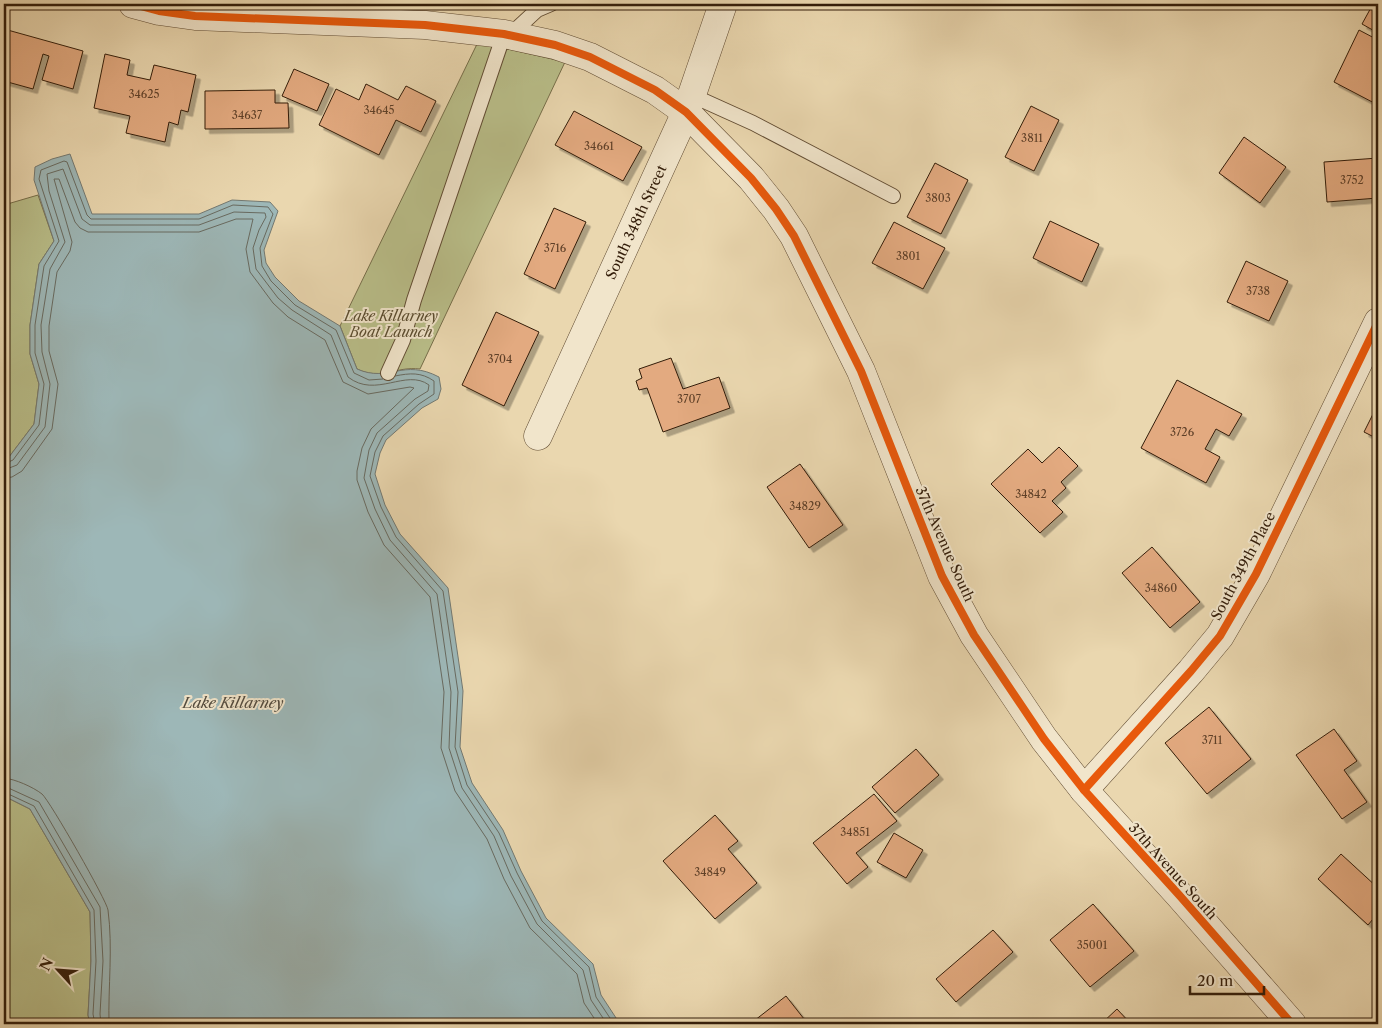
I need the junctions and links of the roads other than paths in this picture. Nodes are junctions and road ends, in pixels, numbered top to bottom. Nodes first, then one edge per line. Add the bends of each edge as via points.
1 (133, 4) edge
2 (551, 4) edge
3 (723, 4) edge
4 (507, 34) junction
5 (689, 103) junction
6 (893, 196) dead end
7 (1378, 322) edge
8 (388, 373) dead end
9 (538, 436) dead end
10 (1084, 790) junction
11 (1292, 1024) edge

1 - 4 street, 37th Avenue South via 195,16 406,24
2 - 4 lane via 537,10
3 - 5 street, South 348th Street
4 - 5 street, 37th Avenue South via 555,45 590,58
4 - 8 lane via 417,291 403,340
5 - 6 lane via 754,123
5 - 9 street, South 348th Street
5 - 10 street, 37th Avenue South via 794,236 861,371 942,576 974,634 1044,738
7 - 10 street, South 349th Place via 1256,574 1220,636
10 - 11 street, 37th Avenue South

